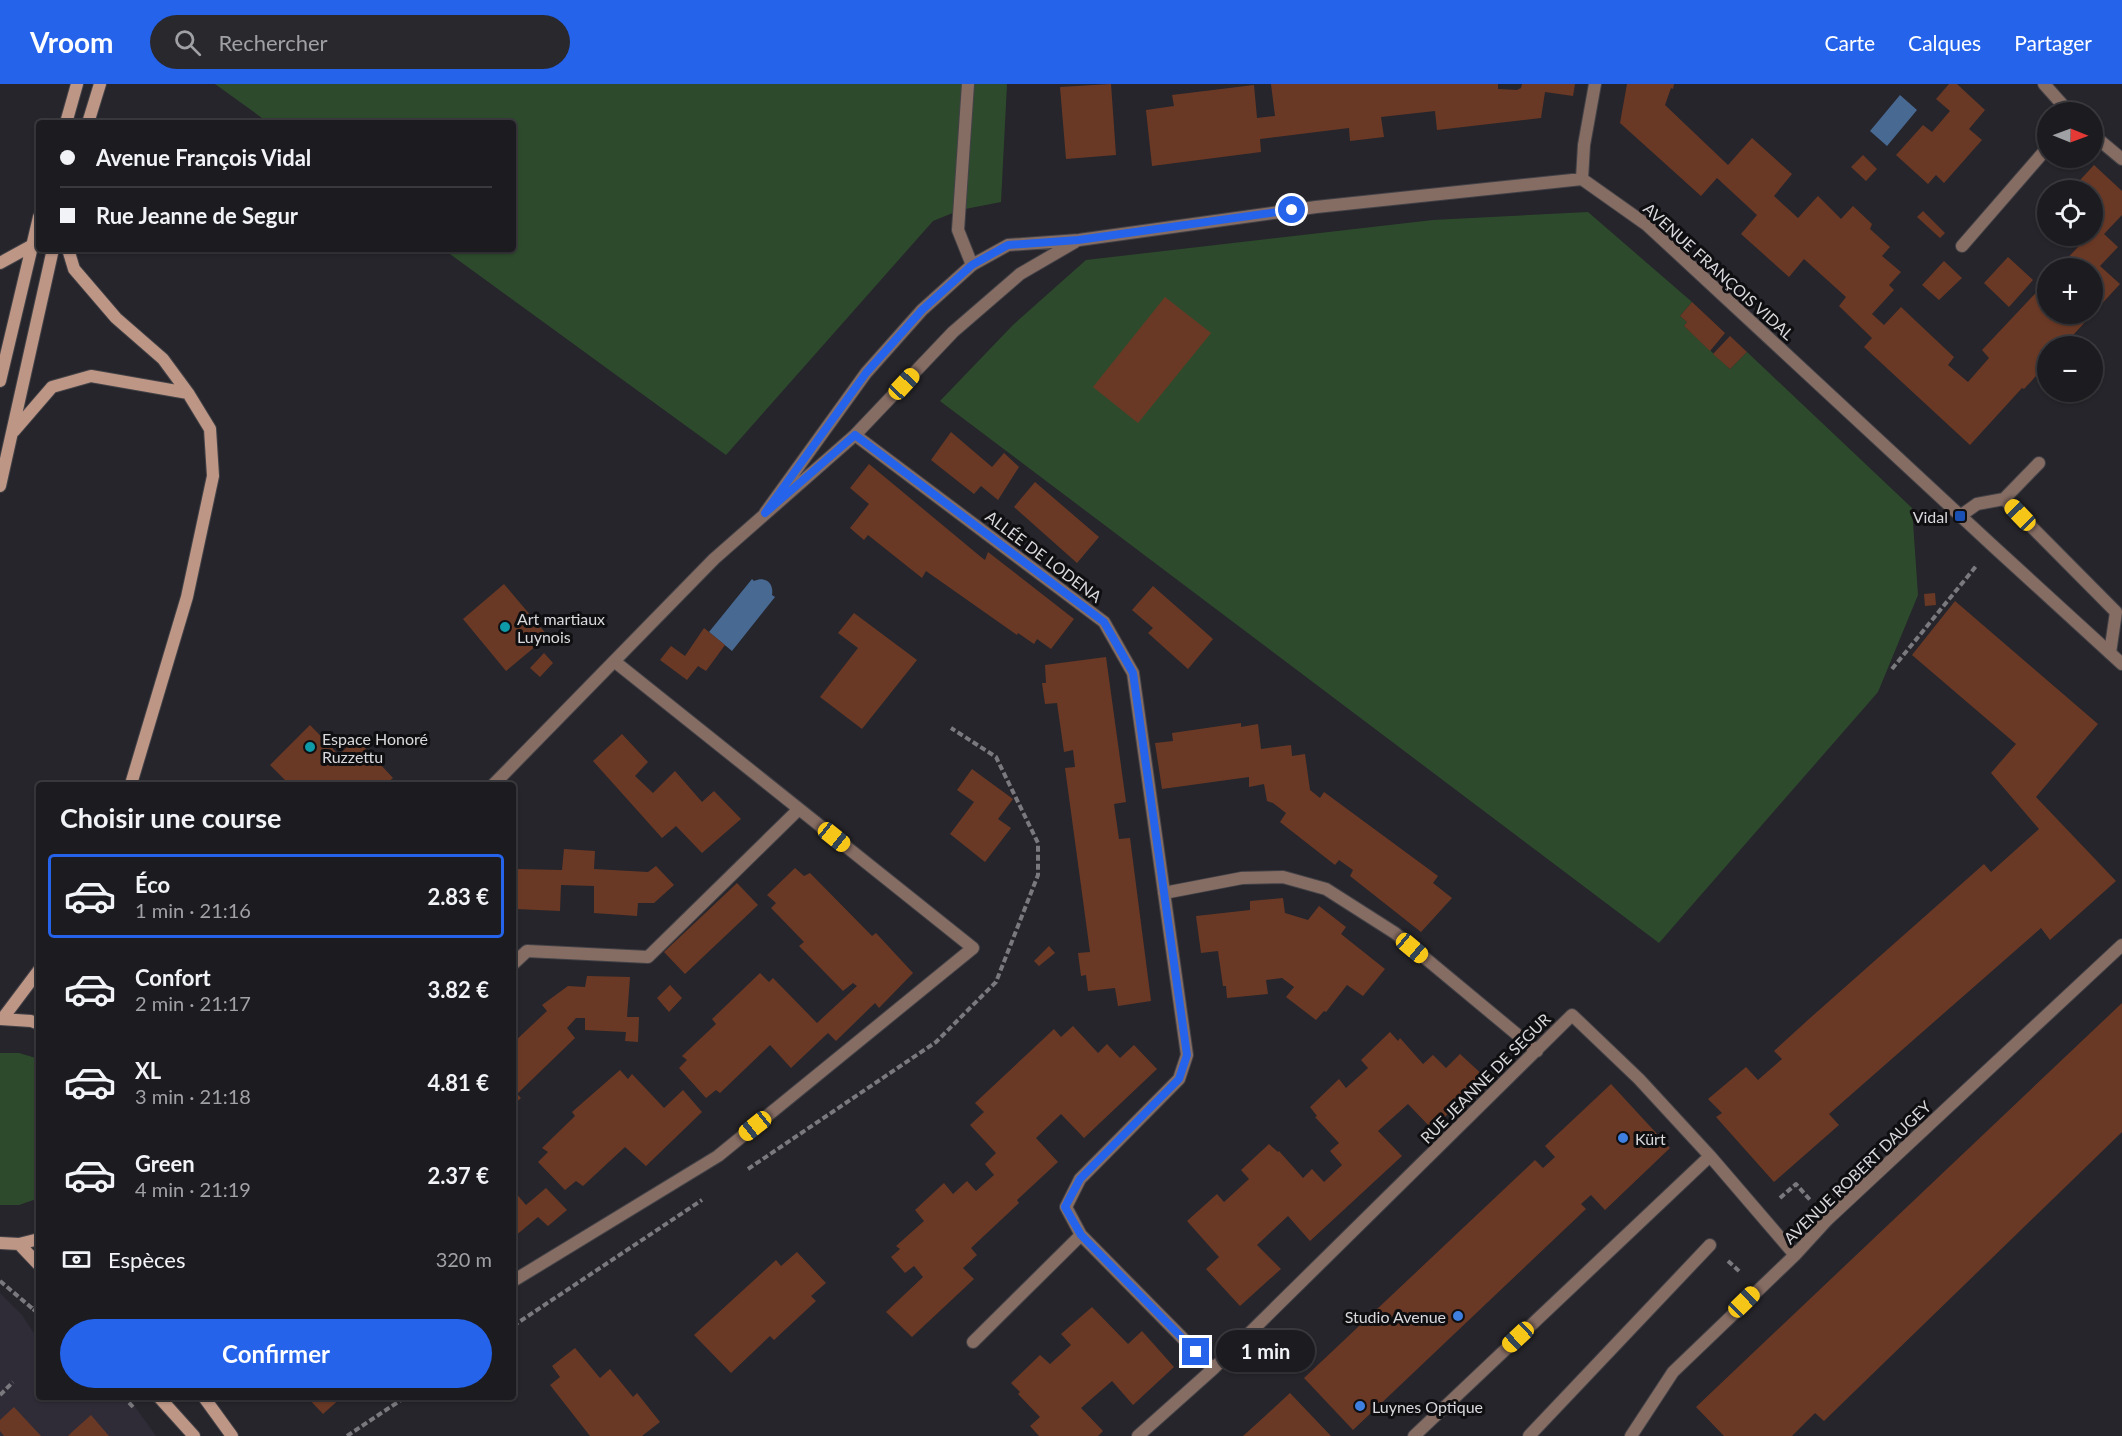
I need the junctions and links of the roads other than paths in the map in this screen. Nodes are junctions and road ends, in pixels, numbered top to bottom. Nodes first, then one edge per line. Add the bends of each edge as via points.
1 (77, 84) edge
2 (100, 84) edge
3 (968, 84) edge
4 (1595, 84) edge
5 (2044, 84) edge
6 (2060, 102) edge
7 (67, 120) edge
8 (89, 120) edge
9 (2103, 143) edge
10 (2122, 159) edge
11 (2037, 160) edge
12 (1582, 179) junction
13 (36, 228) edge
14 (1078, 240) junction
15 (31, 246) junction
16 (1962, 246) dead end
17 (52, 252) edge
18 (69, 252) edge
19 (0, 263) edge
20 (972, 265) junction
21 (0, 381) edge
22 (188, 393) junction
23 (14, 431) junction
24 (855, 435) junction
25 (2039, 463) dead end
26 (0, 486) edge
27 (2004, 499) junction
28 (765, 513) junction
29 (1960, 516) junction
30 (2110, 654) junction
31 (614, 661) junction
32 (2122, 664) edge
33 (132, 782) edge
34 (496, 782) edge
35 (799, 809) junction
36 (1164, 893) junction
37 (2122, 945) edge
38 (516, 961) edge
39 (36, 974) edge
40 (2, 1018) edge
41 (36, 1023) edge
42 (1537, 1051) junction
43 (1710, 1156) junction
44 (1081, 1235) junction
45 (36, 1240) edge
46 (0, 1243) edge
47 (19, 1244) junction
48 (1710, 1245) dead end
49 (1795, 1255) junction
50 (36, 1262) edge
51 (516, 1279) edge
52 (973, 1342) dead end
53 (1213, 1369) junction
54 (162, 1400) edge
55 (206, 1400) edge
56 (1632, 1435) edge
57 (194, 1436) edge
58 (232, 1436) edge
59 (1138, 1436) edge
60 (1413, 1436) edge
61 (1529, 1436) edge

1 - 7 main road
2 - 8 main road
3 - 20 street via 958,230
4 - 12 street
5 - 6 street
9 - 10 street
11 - 16 street
12 - 14 street via 1316,207
12 - 29 street, AVENUE FRANÇOIS VIDAL via 1647,225
13 - 15 main road
14 - 20 street via 1008,245
14 - 24 street via 1020,274 952,332
15 - 19 main road
15 - 21 main road
17 - 23 main road
18 - 22 main road via 74,269 116,318 163,359
20 - 28 street via 922,310 866,373
22 - 23 main road via 91,376 52,387
22 - 33 main road via 210,429 213,476 187,597
23 - 26 main road
24 - 28 street
24 - 36 street, ALLÉE DE LODENA via 1104,622 1133,673
25 - 27 street
27 - 29 street via 1977,504
27 - 30 street via 2116,612
28 - 31 street
29 - 30 street, AVENUE FRANÇOIS VIDAL
30 - 32 street, AVENUE FRANÇOIS VIDAL
31 - 34 street
31 - 35 street
35 - 38 street via 648,957 527,951
35 - 51 street via 973,948 718,1156
36 - 42 street via 1242,878 1282,877 1326,889 1395,933
36 - 44 street via 1187,1055 1179,1079 1080,1179 1065,1207
37 - 49 street, AVENUE ROBERT DAUGEY via 1827,1220
39 - 40 main road
40 - 41 main road
42 - 43 street, RUE JEANNE DE SEGUR via 1572,1015 1639,1079
42 - 53 street, RUE JEANNE DE SEGUR
43 - 49 street, RUE JEANNE DE SEGUR
43 - 60 street
44 - 52 street
44 - 53 street
45 - 47 main road
46 - 47 main road
47 - 50 main road
48 - 61 street
49 - 56 street, AVENUE ROBERT DAUGEY via 1673,1372
53 - 59 street, RUE JEANNE DE SEGUR
54 - 57 main road
55 - 58 main road

